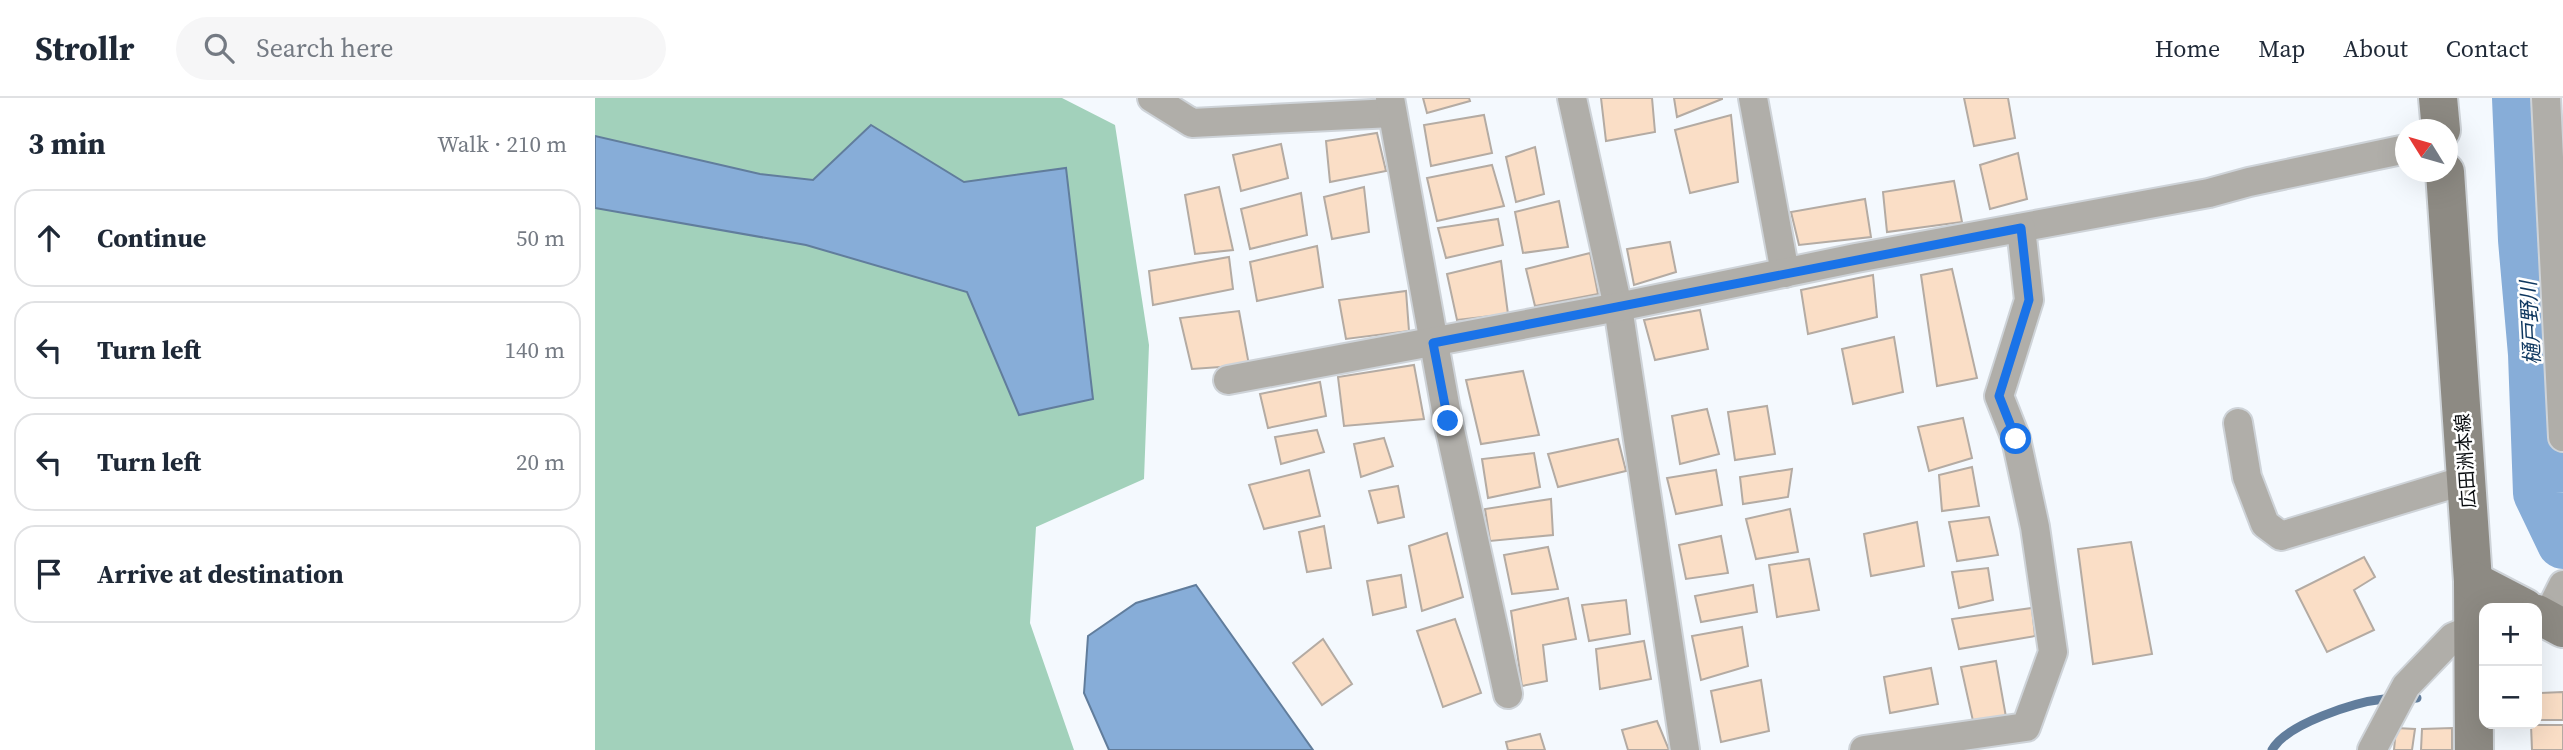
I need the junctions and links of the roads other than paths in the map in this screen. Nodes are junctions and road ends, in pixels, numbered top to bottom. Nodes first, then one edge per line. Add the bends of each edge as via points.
1 (1152, 98) edge
2 (1572, 98) edge
3 (1753, 98) edge
4 (2438, 98) edge
5 (2546, 98) edge
6 (1391, 105) edge
7 (2440, 119) edge
8 (2395, 151) edge
9 (2446, 182) edge
10 (2021, 228) junction
11 (1785, 273) junction
12 (1618, 307) junction
13 (1433, 343) junction
14 (1228, 380) dead end
15 (2238, 422) dead end
16 (2563, 437) edge
17 (2466, 480) junction
18 (2473, 581) junction
19 (2548, 610) edge
20 (2475, 628) junction
21 (1508, 694) dead end
22 (1685, 750) edge
23 (1864, 750) edge
24 (2372, 750) edge
25 (2475, 750) edge

1 - 6 street via 1192,122
2 - 12 street
3 - 11 street
4 - 7 main road
5 - 16 street
6 - 13 street
8 - 10 street
9 - 17 main road, 広田洲本線
10 - 11 street
10 - 23 street via 2029,300 1999,396 2016,439 2035,527 2053,652 2026,727
11 - 12 street
12 - 13 street
12 - 22 street
13 - 14 street
13 - 21 street
15 - 17 street via 2247,477 2265,524 2281,536
17 - 18 main road, 広田洲本線
18 - 19 main road
18 - 20 main road, 広田洲本線
20 - 24 street via 2453,637 2406,686
20 - 25 main road, 広田洲本線

